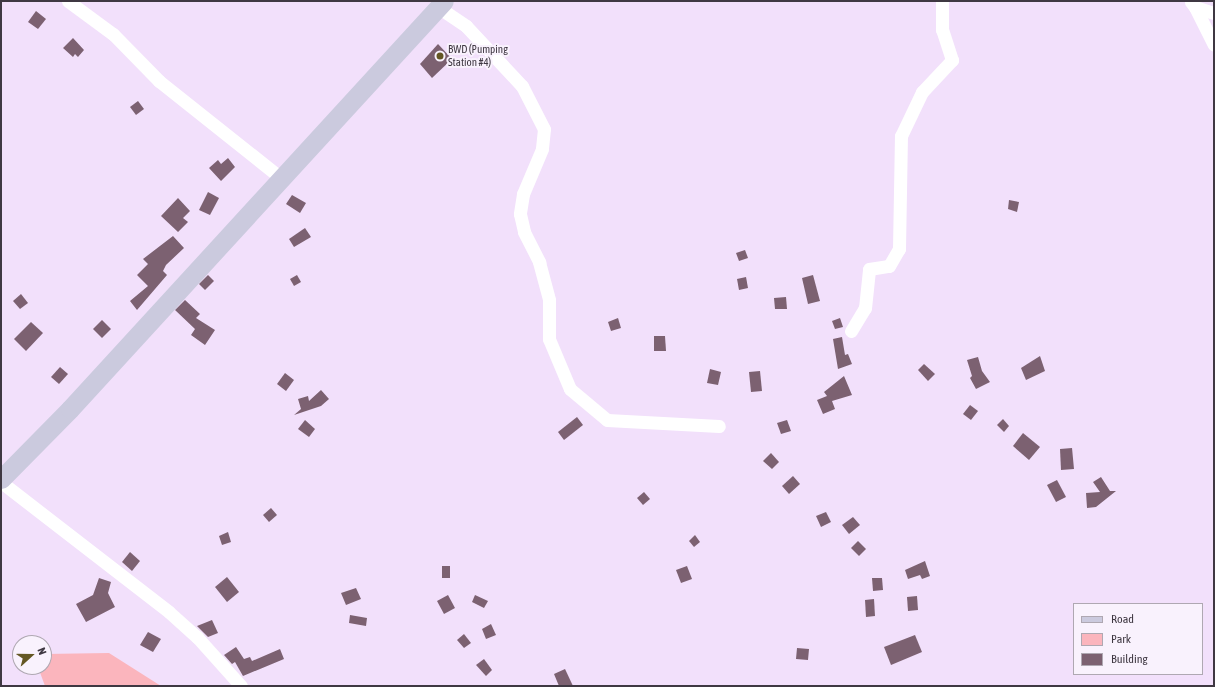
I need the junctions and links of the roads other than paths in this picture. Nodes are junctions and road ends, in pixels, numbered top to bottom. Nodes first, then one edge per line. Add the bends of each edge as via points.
1 (68, 1) edge
2 (942, 1) edge
3 (441, 4) edge
4 (1192, 4) edge
5 (1214, 13) edge
6 (1214, 45) edge
7 (281, 178) junction
8 (851, 331) dead end
9 (719, 426) dead end
10 (2, 477) edge
11 (241, 686) edge

1 - 7 street via 113,34 159,81
2 - 8 street via 942,30 952,60 922,92 901,136 899,249 889,266 869,269 865,308
3 - 7 main road
3 - 9 street via 466,26 522,86 544,129 542,149 523,194 520,214 524,232 539,262 549,300 549,339 570,389 607,420
4 - 5 street
4 - 6 street
7 - 10 main road via 70,409
10 - 11 street via 198,637

